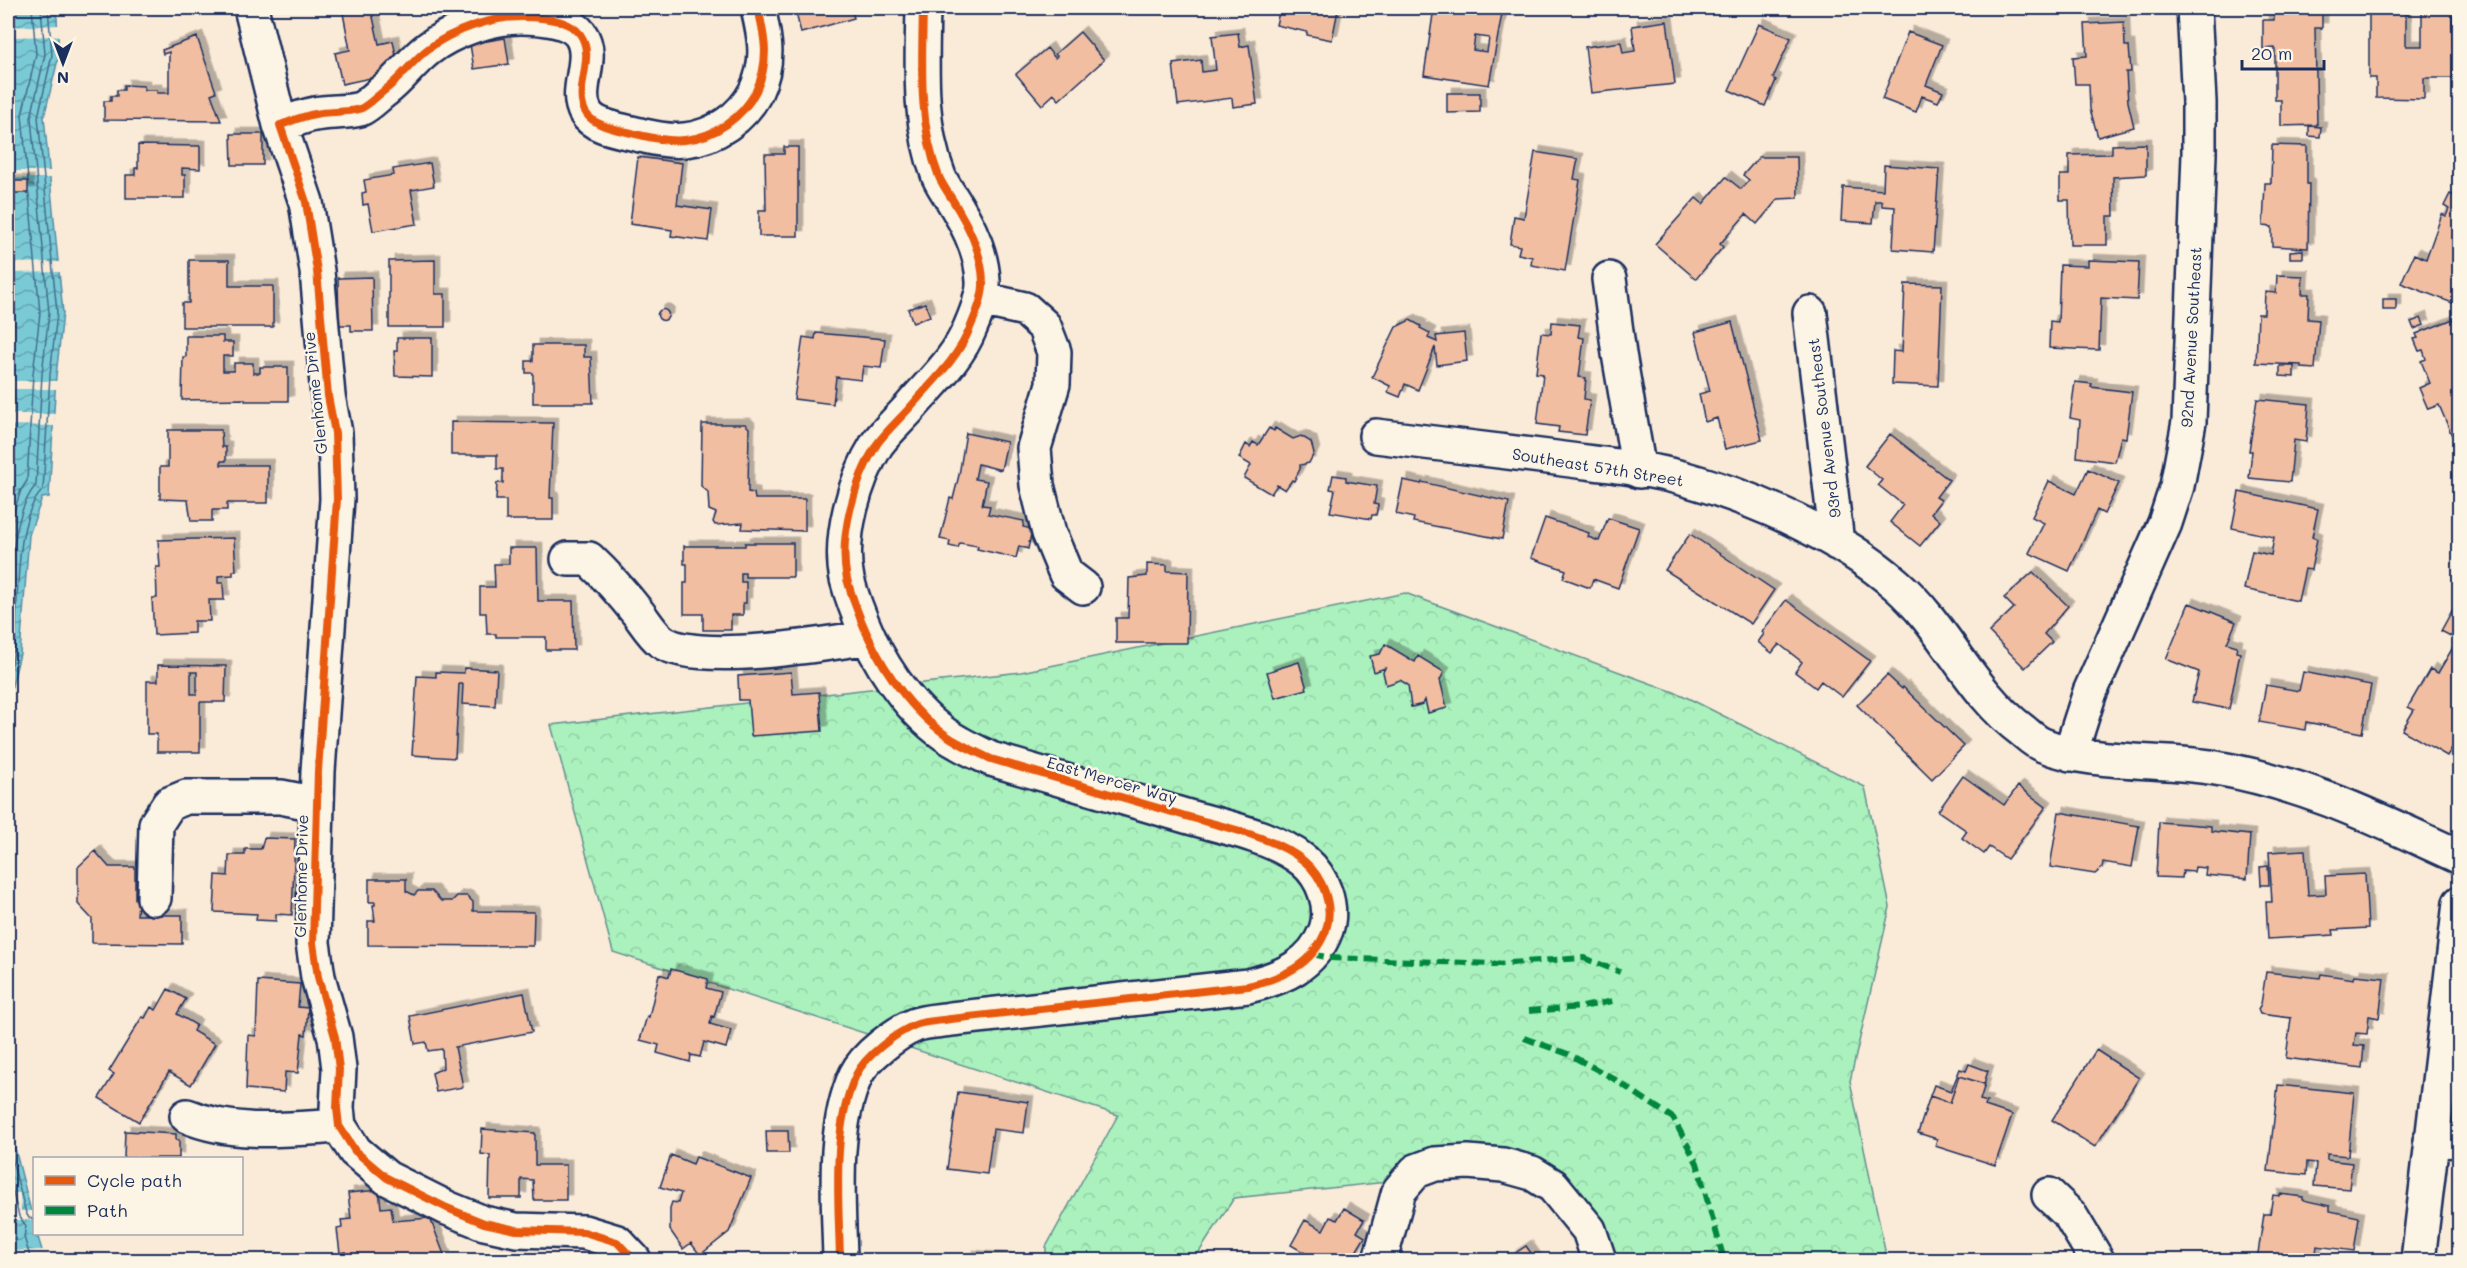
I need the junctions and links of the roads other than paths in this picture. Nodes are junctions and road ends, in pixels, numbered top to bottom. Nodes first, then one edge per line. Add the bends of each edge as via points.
1 (251, 8) edge
2 (758, 8) edge
3 (923, 8) edge
4 (2194, 8) edge
5 (280, 125) junction
6 (1609, 279) dead end
7 (980, 299) junction
8 (1810, 313) dead end
9 (1376, 436) dead end
10 (1640, 471) junction
11 (1838, 543) junction
12 (568, 559) dead end
13 (1083, 587) dead end
14 (869, 638) junction
15 (2070, 754) junction
16 (316, 804) junction
17 (2460, 857) edge
18 (154, 898) dead end
19 (2460, 903) edge
20 (187, 1116) dead end
21 (339, 1126) junction
22 (2445, 1141) edge
23 (2049, 1196) dead end
24 (634, 1260) edge
25 (840, 1260) edge
26 (1380, 1260) edge
27 (1599, 1260) edge
28 (2097, 1260) edge
29 (2418, 1260) edge

1 - 5 street, Glenhome Drive
2 - 5 street via 766,39 764,74 750,103 735,120 686,140 653,138 608,127 587,115 580,98 586,48 580,33 547,19 518,17 472,25 428,49 396,82 361,108 315,114
3 - 7 street, East Mercer Way via 921,91 930,150 940,180 975,245 983,281
4 - 15 street, 92nd Avenue Southeast via 2199,154 2189,422 2177,486 2165,523 2090,692
5 - 16 street, Glenhome Drive via 306,202 317,271 327,396 335,433 337,499
6 - 10 street
7 - 13 street via 1025,309 1044,326 1054,352 1053,384 1034,448 1037,484 1049,532 1066,574
7 - 14 street, East Mercer Way via 966,340 949,365 878,443 849,510 847,576
8 - 11 street, 93rd Avenue Southeast
9 - 10 street, Southeast 57th Street
10 - 11 street, Southeast 57th Street via 1681,478 1772,509
11 - 15 street, Southeast 57th Street via 1896,584 1926,614 1974,682 2008,721 2040,744
12 - 14 street via 589,559 661,641 674,648 697,653 787,650
14 - 25 street, East Mercer Way via 900,692 957,742 992,759 1280,846 1304,861 1319,877 1327,899 1328,922 1312,954 1276,979 1248,986 917,1024 896,1035 857,1074 845,1109 839,1163
15 - 17 street, Southeast 57th Street via 2214,767 2281,781
16 - 18 street via 281,797 186,797 169,804 156,824
16 - 21 street, Glenhome Drive via 314,943 339,1069
19 - 22 street
20 - 21 street via 220,1126 285,1130
21 - 24 street via 355,1151 387,1178 447,1208 484,1223 516,1230 584,1232 617,1242
22 - 29 street
23 - 28 street via 2070,1215
26 - 27 street via 1399,1191 1416,1172 1435,1164 1468,1162 1513,1167 1553,1186 1589,1230

